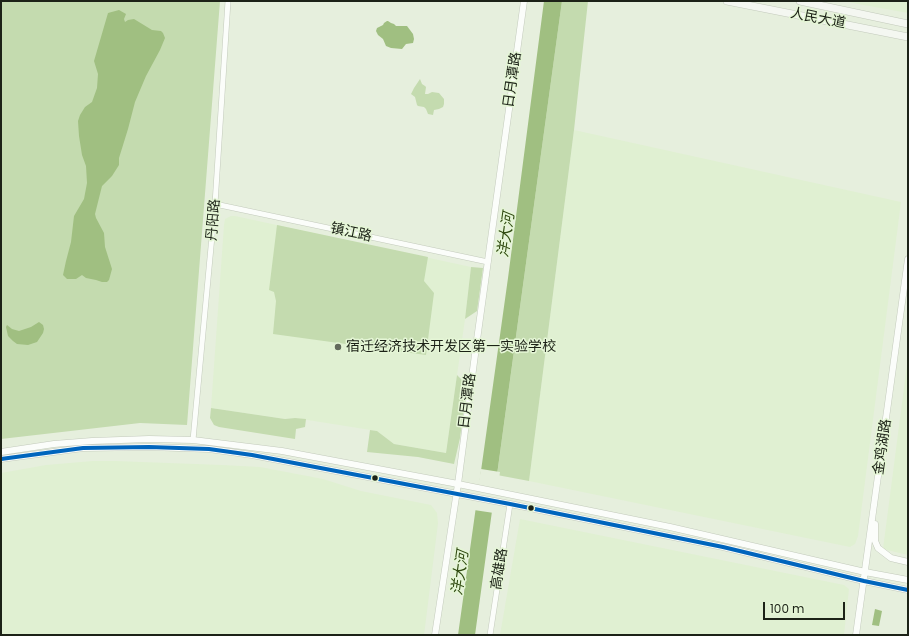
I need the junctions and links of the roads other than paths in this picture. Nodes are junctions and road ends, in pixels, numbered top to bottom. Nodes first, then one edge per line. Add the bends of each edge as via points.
1 (228, 1) edge
2 (524, 1) edge
3 (727, 1) edge
4 (800, 1) edge
5 (899, 22) junction
6 (908, 24) edge
7 (898, 35) junction
8 (908, 37) edge
9 (215, 204) junction
10 (908, 259) edge
11 (488, 262) junction
12 (900, 318) junction
13 (908, 319) edge
14 (193, 440) junction
15 (1, 452) edge
16 (1, 459) edge
17 (458, 484) junction
18 (456, 494) junction
19 (510, 504) junction
20 (875, 505) junction
21 (908, 562) edge
22 (865, 572) junction
23 (908, 580) edge
24 (864, 581) junction
25 (908, 590) edge
26 (435, 635) edge
27 (490, 635) edge
28 (856, 635) edge

1 - 9 street, 丹阳路
2 - 11 street, 日月潭路
3 - 7 main road, 人民大道
4 - 5 main road, 人民大道
5 - 6 main road, 人民大道
5 - 7 main road via 904,29
7 - 8 main road, 人民大道
9 - 11 street, 镇江路
9 - 14 street, 丹阳路
10 - 12 street, 金鸡湖路
11 - 17 street, 日月潭路
12 - 13 street
12 - 20 street, 金鸡湖路
14 - 15 street via 92,441
14 - 17 street via 282,451
16 - 18 street via 83,448 209,449
17 - 18 street, 日月潭路
17 - 22 street via 670,526
18 - 19 street
18 - 26 street, 日月潭路
19 - 24 street via 723,547
19 - 27 street, 高雄路
20 - 21 street via 875,541 878,548 891,558
20 - 22 street, 金鸡湖路
22 - 23 street
22 - 24 street, 金鸡湖路
24 - 25 street
24 - 28 street, 金鸡湖路

